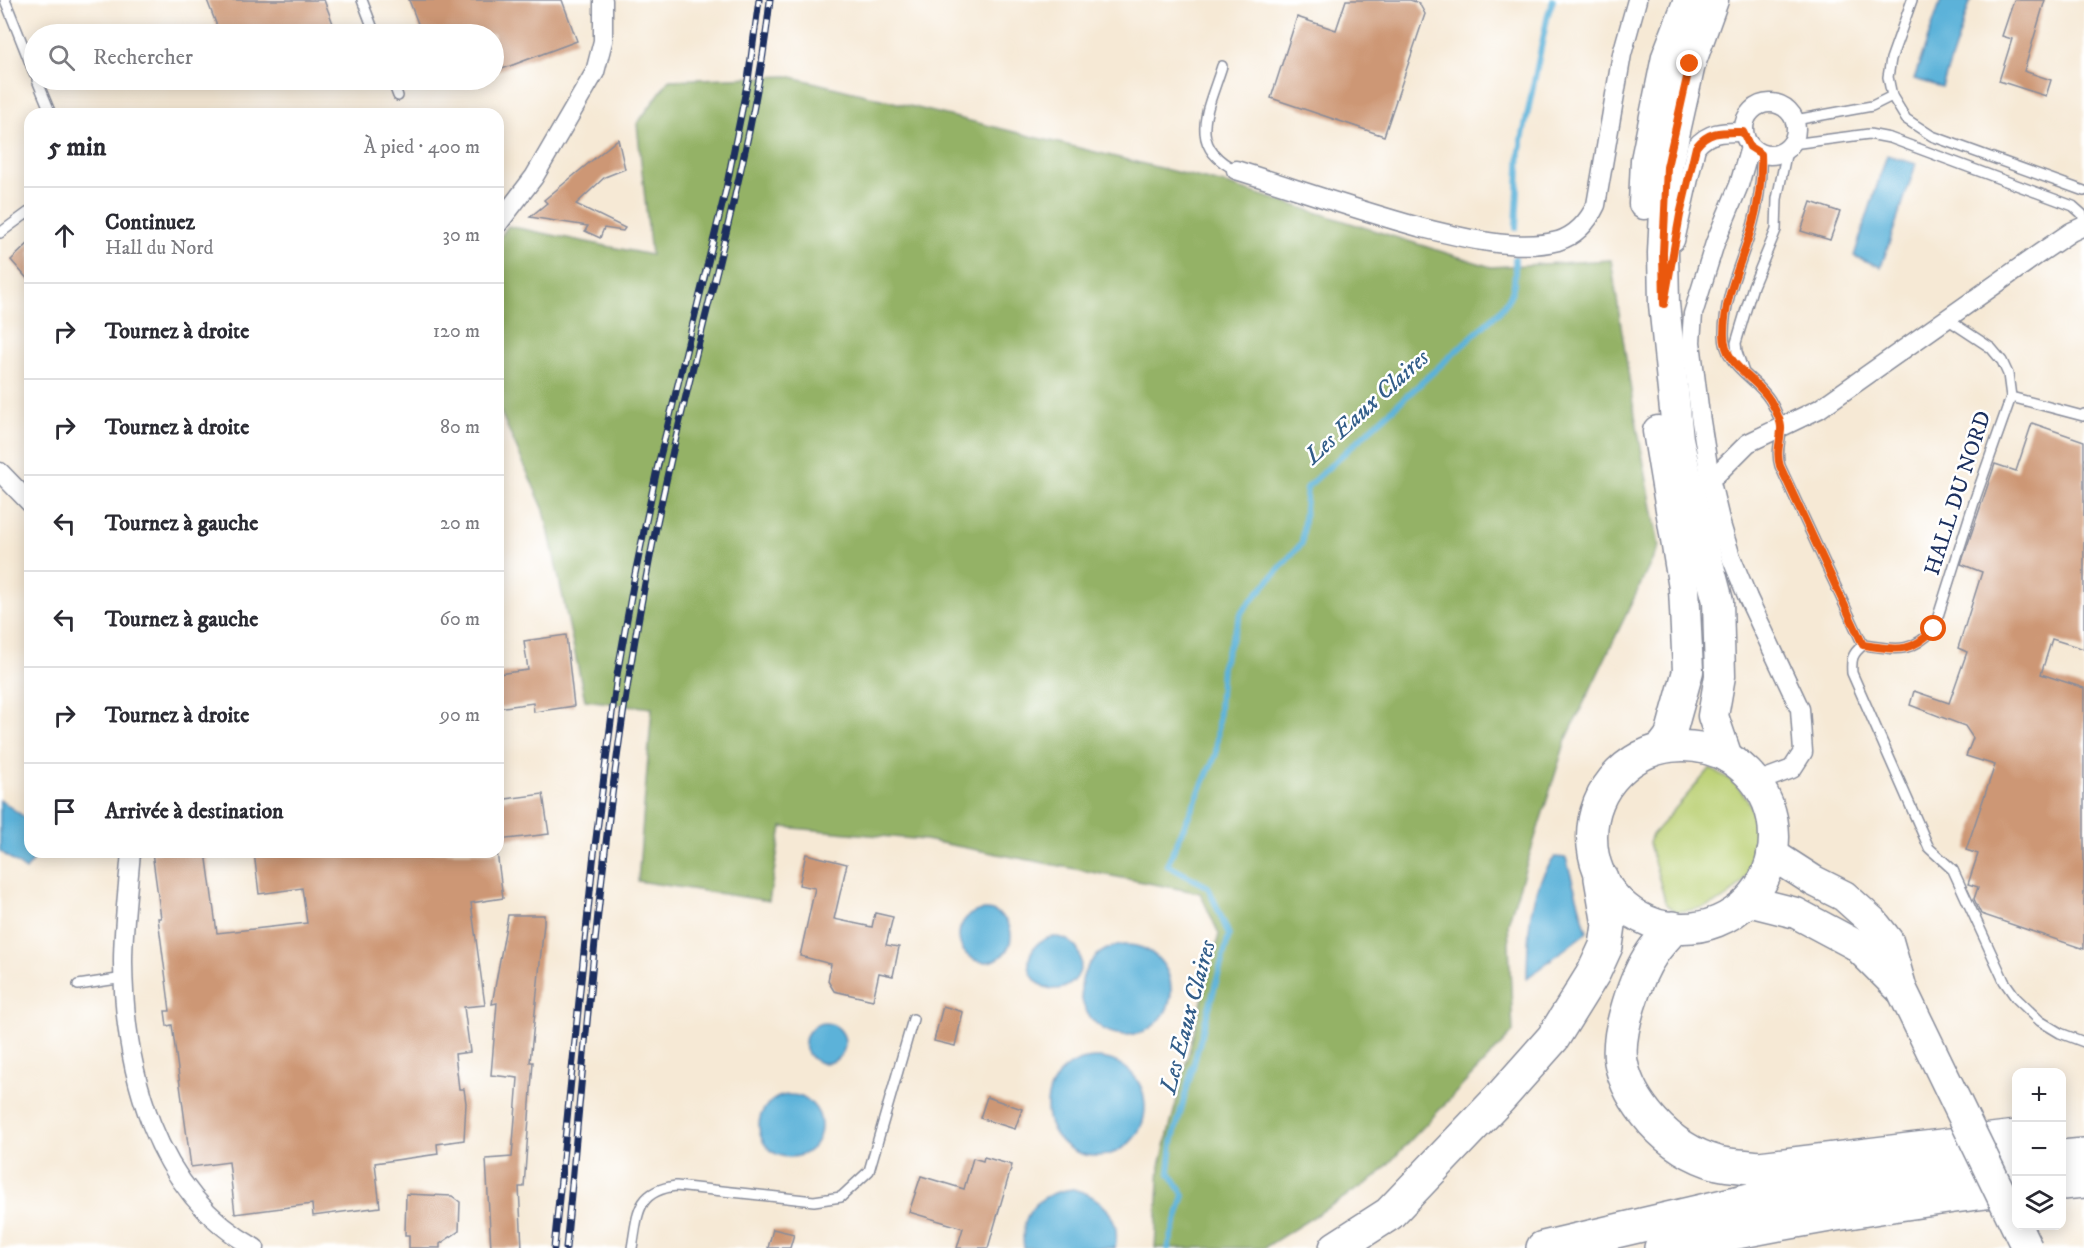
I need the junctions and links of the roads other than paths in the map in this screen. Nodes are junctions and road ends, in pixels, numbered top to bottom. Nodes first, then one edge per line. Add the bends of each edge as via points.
1 (5, 0) edge
2 (362, 0) edge
3 (603, 0) edge
4 (1637, 0) edge
5 (1689, 0) edge
6 (1713, 0) edge
7 (1912, 0) edge
8 (371, 24) edge
9 (24, 48) edge
10 (1222, 66) dead end
11 (41, 90) edge
12 (396, 90) edge
13 (398, 96) dead end
14 (1892, 96) junction
15 (49, 108) edge
16 (1794, 120) junction
17 (1751, 145) junction
18 (1789, 147) junction
19 (1236, 170) joint
20 (2084, 191) edge
21 (24, 215) edge
22 (504, 216) edge
23 (2084, 221) edge
24 (2084, 226) edge
25 (0, 233) edge
26 (1664, 304) junction
27 (1947, 319) junction
28 (1745, 375) junction
29 (2011, 397) junction
30 (2084, 414) edge
31 (1782, 428) junction
32 (0, 472) edge
33 (1710, 478) junction
34 (24, 497) edge
35 (1863, 645) junction
36 (1661, 748) junction
37 (1727, 757) junction
38 (1754, 780) junction
39 (1773, 854) junction
40 (131, 858) edge
41 (1601, 878) junction
42 (1748, 901) junction
43 (1673, 928) junction
44 (124, 978) junction
45 (78, 985) dead end
46 (1902, 990) junction
47 (913, 1019) dead end
48 (2084, 1042) edge
49 (2084, 1133) edge
50 (2066, 1134) edge
51 (2012, 1137) edge
52 (2084, 1155) edge
53 (2066, 1157) edge
54 (2012, 1162) edge
55 (2084, 1180) edge
56 (2066, 1182) edge
57 (2012, 1189) edge
58 (255, 1248) edge
59 (632, 1248) edge
60 (1336, 1248) edge
61 (1543, 1248) edge
62 (1661, 1248) edge
63 (2027, 1248) edge

1 - 9 lane
2 - 8 lane
3 - 22 street via 603,41 595,72 534,177
4 - 19 street via 1622,54 1596,205 1589,220 1559,240 1539,244 1462,238
5 - 36 main road via 1667,57 1646,160 1642,267 1650,371 1684,588 1688,671 1670,736
6 - 26 main road via 1690,64 1667,167
7 - 14 lane via 1891,58 1888,77
10 - 19 lane via 1203,133 1214,156
11 - 15 lane
12 - 13 lane
14 - 16 lane via 1872,106
14 - 20 lane via 1906,119 1932,136
16 - 17 street via 1783,106 1766,103 1754,108 1745,118
16 - 18 street via 1795,136
17 - 18 street via 1770,156
17 - 26 street via 1717,132 1703,138 1696,147
17 - 28 lane via 1762,170 1753,223 1728,298 1724,334 1728,354
17 - 33 street via 1693,314 1691,342
18 - 23 lane via 1869,134 1890,138 2073,206
18 - 28 lane via 1777,199 1776,230 1736,343
21 - 25 lane
24 - 27 street
26 - 37 main road via 1678,439 1718,601 1720,676 1713,716
27 - 29 lane, HALL DU NORD via 1991,348 2002,361
27 - 31 street via 1819,409
28 - 31 lane via 1770,399
29 - 30 lane
29 - 35 lane, HALL DU NORD via 1934,629 1912,647
31 - 33 street via 1748,443
31 - 35 lane via 1780,466
32 - 34 street
33 - 38 street via 1731,557 1800,709 1803,752 1792,769
35 - 48 lane via 1854,652 1852,673 1929,848 1953,870 2004,981 2016,998 2040,1021
36 - 37 main road via 1706,748
36 - 41 main road via 1636,758 1615,775 1600,798 1592,824 1592,852
37 - 38 main road
38 - 39 main road via 1771,814
39 - 42 main road via 1764,879
39 - 46 main road via 1844,896 1873,922 1888,941
40 - 44 street
41 - 43 main road via 1619,902 1644,920
41 - 60 highway via 1609,925 1606,946 1553,1038 1389,1214
42 - 43 main road via 1713,923
42 - 46 main road via 1796,913 1856,945
43 - 51 highway via 1643,969 1622,1036 1621,1060 1629,1086 1643,1110 1664,1134 1690,1152 1718,1163 1760,1168
44 - 45 lane
44 - 58 street via 136,1074 150,1125 169,1164 202,1206 235,1237
46 - 63 main road, bridge
47 - 59 lane via 869,1171 841,1197 814,1201 661,1187 640,1203
49 - 50 highway
52 - 53 highway
54 - 61 highway via 1809,1186
55 - 56 highway
57 - 62 highway via 1838,1214

